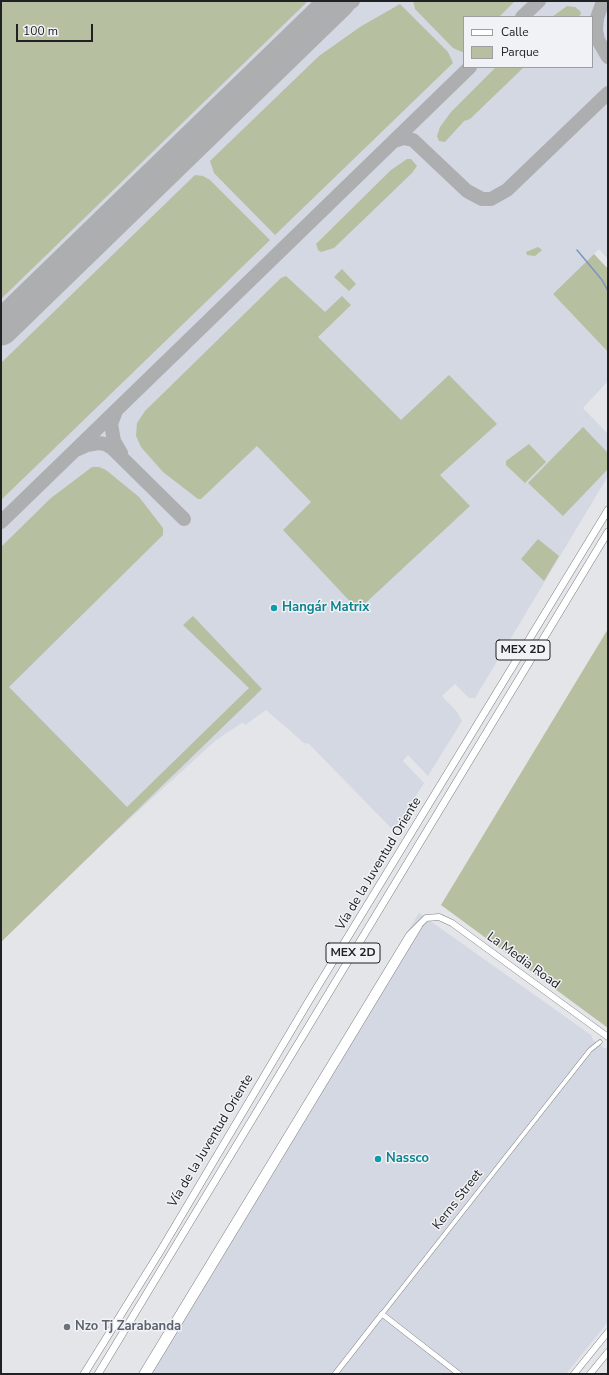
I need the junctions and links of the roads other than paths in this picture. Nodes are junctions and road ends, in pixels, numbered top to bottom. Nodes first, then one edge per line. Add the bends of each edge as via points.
1 (608, 510) edge
2 (608, 532) edge
3 (421, 921) junction
4 (608, 1037) edge
5 (600, 1042) dead end
6 (161, 1250) junction
7 (170, 1256) junction
8 (134, 1291) junction
9 (145, 1297) junction
10 (382, 1314) junction
11 (608, 1332) edge
12 (608, 1352) edge
13 (84, 1374) edge
14 (98, 1374) edge
15 (142, 1374) edge
16 (148, 1374) edge
17 (335, 1374) edge
18 (459, 1374) edge
19 (574, 1374) edge
20 (590, 1374) edge

1 - 6 highway, Vía de la Juventud Oriente / MEX 2D via 307,1004
2 - 7 highway, Vía de la Juventud Oriente / MEX 2D
3 - 4 main road, La Media Road via 432,916 445,919
3 - 15 main road via 409,935
3 - 16 main road via 416,934
5 - 10 street, Kerns Street via 593,1046
6 - 7 highway via 152,1268 154,1272 157,1272
6 - 8 highway, Vía de la Juventud Oriente / MEX 2D
7 - 9 highway, Vía de la Juventud Oriente / MEX 2D
8 - 9 highway via 147,1278 151,1278 152,1282
8 - 13 highway, Vía de la Juventud Oriente / MEX 2D
9 - 14 highway, Vía de la Juventud Oriente / MEX 2D
10 - 17 street, Kerns Street
10 - 18 street
11 - 19 main road
12 - 20 main road

